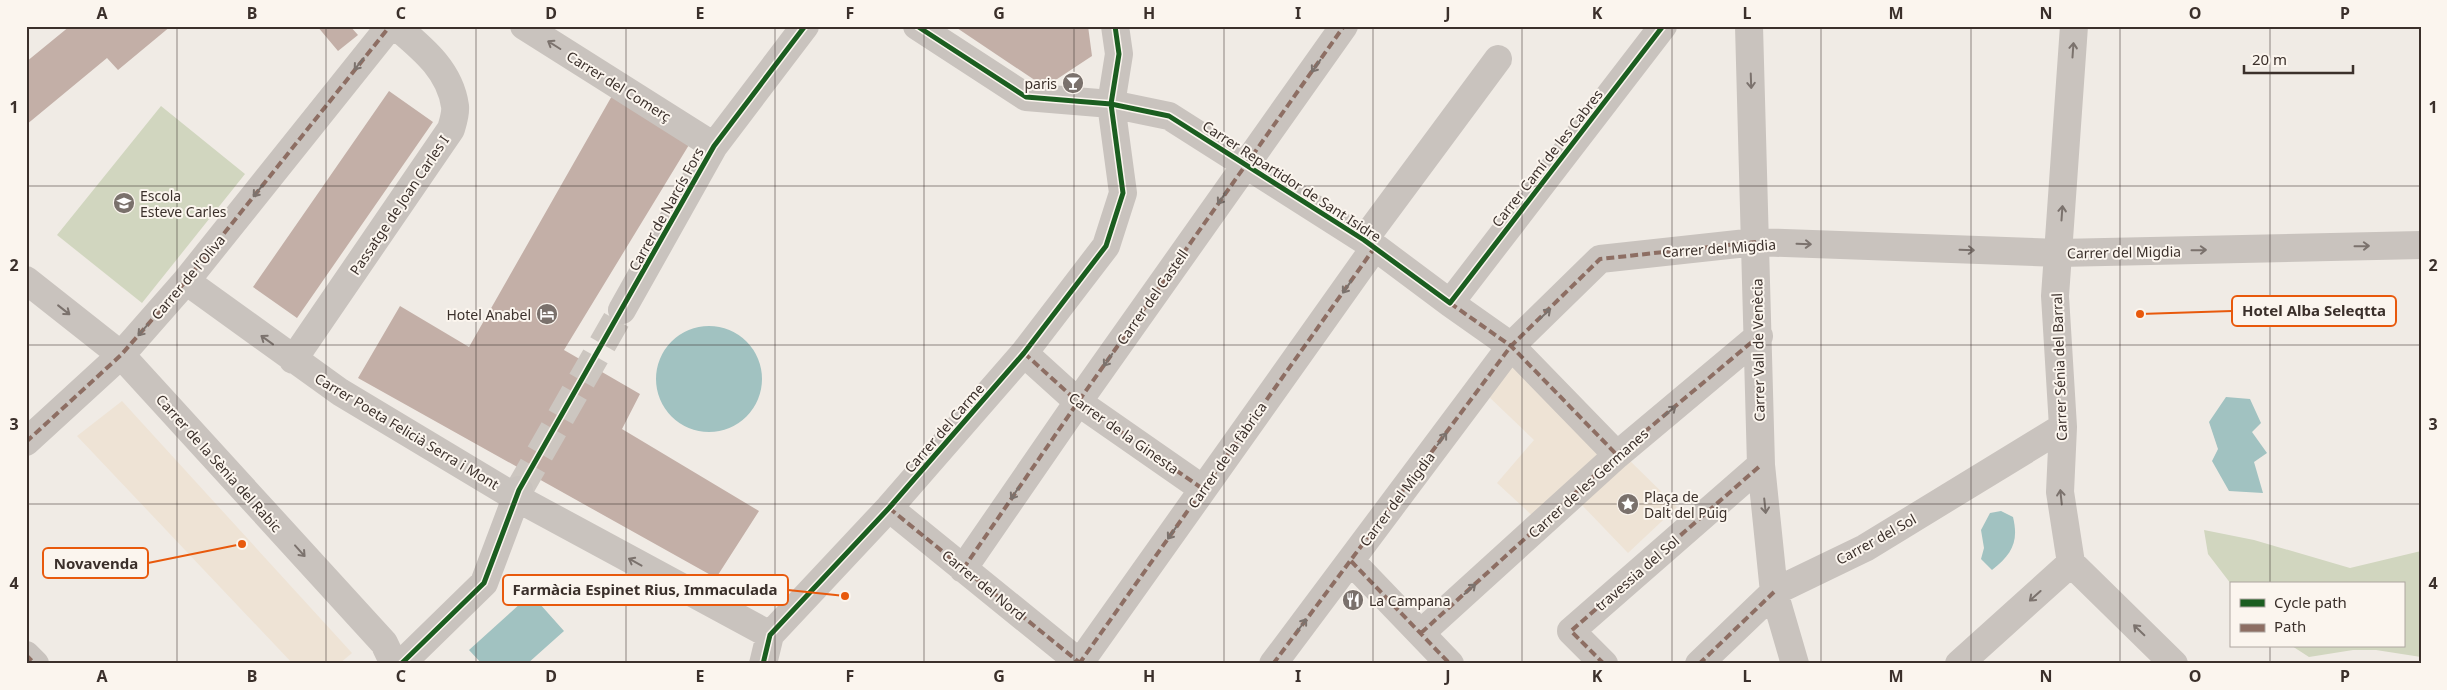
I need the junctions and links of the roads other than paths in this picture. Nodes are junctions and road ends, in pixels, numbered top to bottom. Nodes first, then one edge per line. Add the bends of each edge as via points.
1 (390, 26) edge
2 (396, 26) edge
3 (524, 26) edge
4 (805, 26) edge
5 (918, 26) edge
6 (1115, 26) edge
7 (1134, 26) edge
8 (1344, 26) edge
9 (1663, 26) edge
10 (2074, 26) edge
11 (1749, 29) edge
12 (1119, 54) junction
13 (1498, 59) dead end
14 (1111, 104) junction
15 (714, 146) junction
16 (1245, 165) junction
17 (1756, 242) junction
18 (1370, 244) junction
19 (2421, 245) edge
20 (2059, 254) junction
21 (26, 280) edge
22 (186, 281) junction
23 (1450, 304) junction
24 (622, 310) tunnel mouth
25 (1759, 336) junction
26 (1511, 346) junction
27 (1024, 353) junction
28 (121, 355) junction
29 (293, 360) junction
30 (1078, 402) junction
31 (2063, 428) junction
32 (26, 442) edge
33 (1616, 456) junction
34 (1761, 465) junction
35 (1203, 489) junction
36 (517, 493) junction
37 (888, 508) junction
38 (1351, 561) junction
39 (2071, 563) junction
40 (963, 569) junction
41 (1774, 592) junction
42 (1421, 634) junction
43 (770, 635) junction
44 (26, 655) edge
45 (1079, 663) edge
46 (35, 664) edge
47 (394, 664) edge
48 (401, 664) edge
49 (763, 664) edge
50 (1273, 664) edge
51 (1450, 664) edge
52 (1604, 664) edge
53 (1699, 664) edge
54 (1795, 664) edge
55 (1959, 664) edge
56 (2174, 664) edge

1 -> 22 street, Carrer de l'Oliva
2 - 29 street, Passatge de Joan Carles I via 433,57 450,88 456,107 451,129
15 -> 3 street, Carrer del Comerç
4 - 15 street, Carrer de Narcís Fors
5 - 14 street via 1026,97
6 - 12 street
7 - 12 street
8 -> 16 street, Carrer del Castell
9 - 23 street, Carrer Camí de les Cabres
20 -> 10 street, Carrer Sénia del Barral
11 -> 17 street, Carrer Vall de Venècia
12 - 14 street
13 - 18 street, Carrer de la fàbrica
14 - 16 street, Carrer Repartidor de Sant Isidre via 1169,116
14 - 27 street, Carrer del Carme via 1123,193 1106,246
15 - 24 street, Carrer de Narcís Fors
16 - 18 street, Carrer Repartidor de Sant Isidre
16 -> 30 street, Carrer del Castell
17 -> 20 street, Carrer del Migdia
17 - 25 street, Carrer Vall de Venècia
26 -> 17 street, Carrer del Migdia via 1600,259
18 - 23 street, Carrer Repartidor de Sant Isidre
18 -> 35 street, Carrer de la fàbrica
20 -> 19 street, Carrer del Migdia
20 - 31 street, Carrer Sénia del Barral via 2055,296
21 -> 28 street, Carrer de la Sènia del Rabic
22 -> 28 street, Carrer de l'Oliva
29 -> 22 street, Carrer Poeta Felicià Serra i Mont
23 - 26 street, Carrer Repartidor de Sant Isidre
33 -> 25 street, Carrer de les Germanes
25 - 34 street, Carrer Vall de Venècia
26 - 33 street, Carrer Repartidor de Sant Isidre
38 -> 26 street, Carrer del Migdia
27 - 30 street, Carrer de la Ginesta
27 - 37 street, Carrer del Carme
28 - 32 street, Carrer de l'Oliva
28 -> 47 street, Carrer de la Sènia del Rabic via 384,643
29 - 36 street, Carrer Poeta Felicià Serra i Mont via 340,392
30 - 35 street, Carrer de la Ginesta
30 -> 40 street, Carrer del Castell
39 -> 31 street, Carrer Sénia del Barral via 2060,492
31 - 41 street, Carrer del Sol via 1864,548
42 -> 33 street, Carrer de les Germanes
34 -> 41 street, Carrer Vall de Venècia
34 - 52 street, travessia del Sol via 1571,631
35 -> 45 street, Carrer de la fàbrica
43 -> 36 street, Carrer Poeta Felicià Serra i Mont
36 - 48 street via 484,583
37 - 40 street, Carrer del Nord
37 - 43 street, Carrer del Carme
38 - 42 street
50 -> 38 street, Carrer del Migdia
39 -> 55 street
56 -> 39 street
40 - 45 street, Carrer del Nord
41 - 53 street, Carrer del Sol
41 - 54 street, Carrer Vall de Venècia
42 - 51 street
43 - 49 street, Carrer del Carme
44 - 46 street

